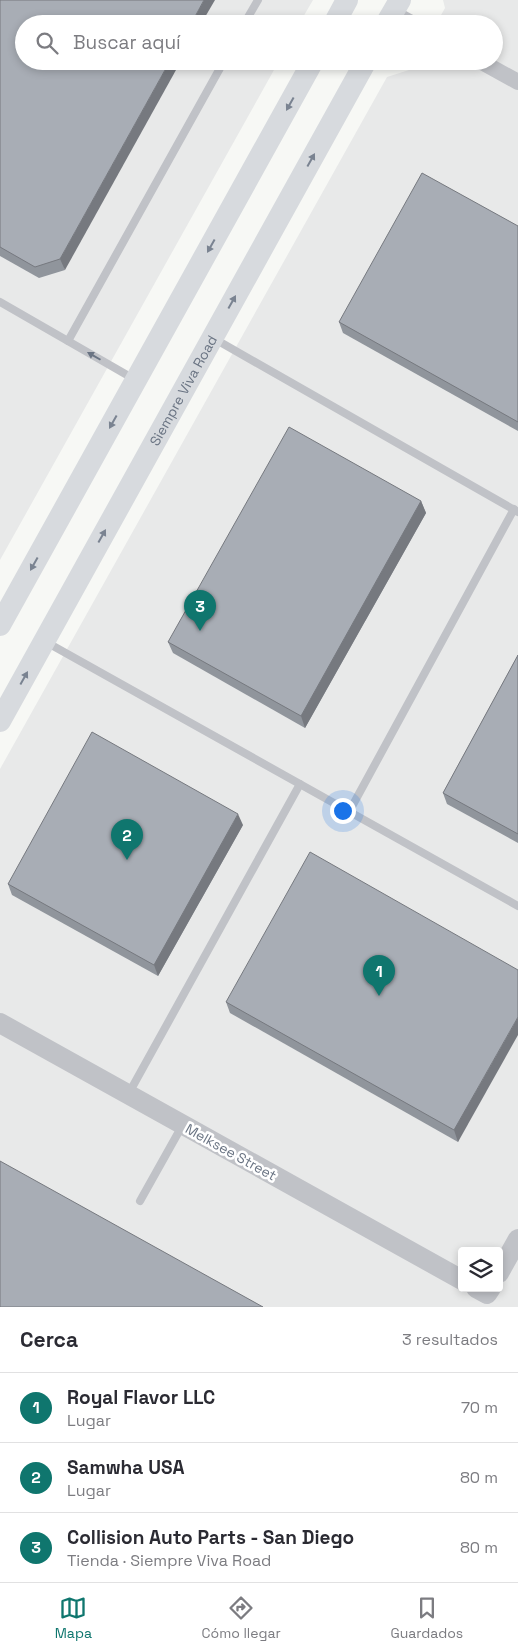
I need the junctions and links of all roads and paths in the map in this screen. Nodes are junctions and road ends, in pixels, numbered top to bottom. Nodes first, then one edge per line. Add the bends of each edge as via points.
1 (258, 0) edge
2 (347, 0) edge
3 (249, 15) edge
4 (339, 15) edge
5 (219, 70) edge
6 (308, 70) edge
7 (361, 70) edge
8 (496, 70) edge
9 (518, 82) edge
10 (0, 302) edge
11 (212, 338) junction
12 (68, 341) junction
13 (136, 380) junction
14 (516, 510) edge
15 (0, 624) edge
16 (44, 641) junction
17 (0, 721) edge
18 (300, 784) junction
19 (349, 812) junction
20 (518, 906) edge
21 (0, 1023) edge
22 (129, 1095) junction
23 (183, 1125) junction
24 (140, 1200) dead end
25 (518, 1240) edge
26 (503, 1266) edge
27 (458, 1278) edge

1 - 3 lane
2 - 4 main road
5 - 12 lane
6 -> 13 main road
11 -> 7 main road, Siempre Viva Road
8 - 9 street
10 - 12 lane
11 - 14 lane
16 -> 11 main road, Siempre Viva Road
13 -> 12 lane
13 -> 15 main road
14 - 19 lane
17 -> 16 main road, Siempre Viva Road
16 - 18 lane
18 - 19 lane
18 - 22 lane
19 - 20 lane
21 - 22 street, Melksee Street
22 - 23 street, Melksee Street
23 - 24 lane
23 - 27 street, Melksee Street
25 - 26 street

